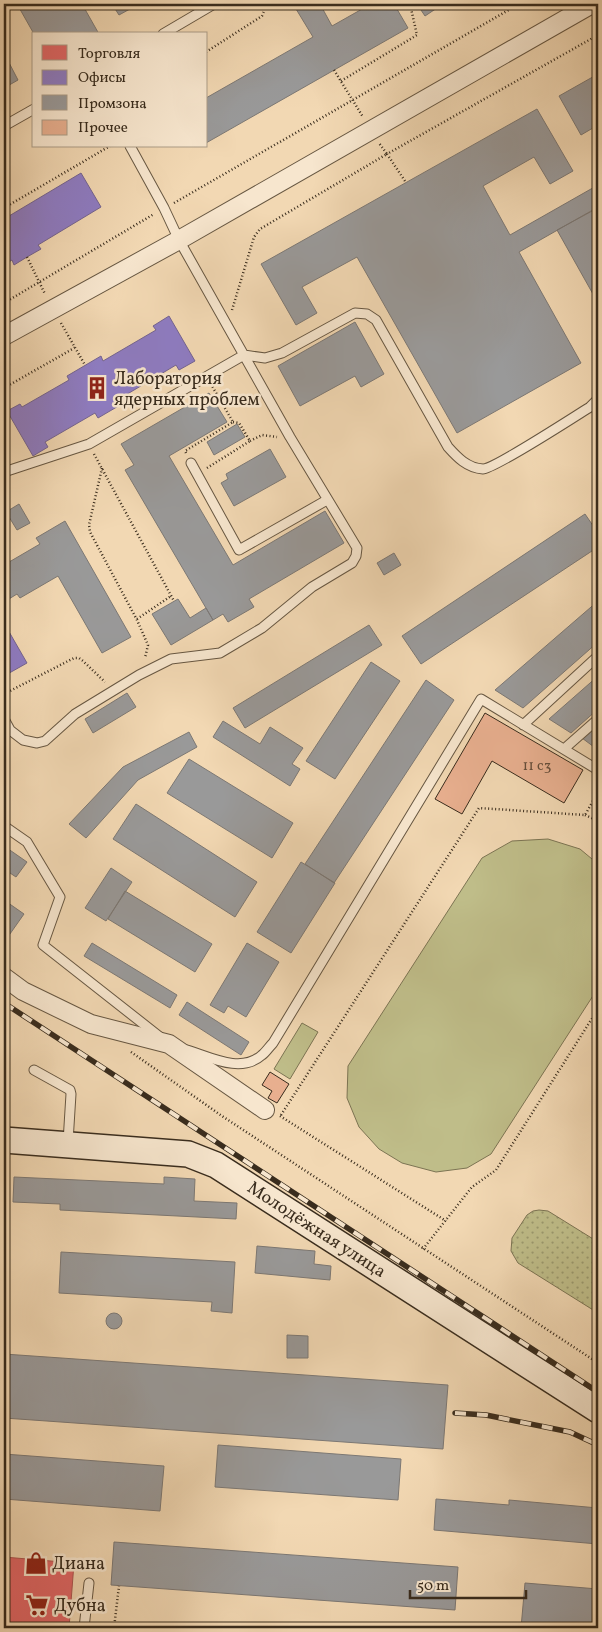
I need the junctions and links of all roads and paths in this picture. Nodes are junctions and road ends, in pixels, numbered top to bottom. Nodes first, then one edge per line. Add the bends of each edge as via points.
1 (214, 4) edge
2 (267, 4) edge
3 (410, 4) edge
4 (519, 4) edge
5 (592, 4) edge
6 (167, 32) edge
7 (598, 35) edge
8 (208, 51) edge
9 (334, 70) dead end
10 (341, 81) junction
11 (352, 100) junction
12 (32, 110) edge
13 (4, 126) edge
14 (371, 130) junction
15 (107, 148) edge
16 (131, 148) edge
17 (387, 154) junction
18 (405, 181) dead end
19 (4, 208) edge
20 (164, 208) junction
21 (179, 240) junction
22 (28, 257) dead end
23 (39, 283) junction
24 (4, 303) edge
25 (53, 308) junction
26 (228, 325) junction
27 (4, 336) edge
28 (76, 347) junction
29 (244, 355) junction
30 (85, 365) dead end
31 (206, 376) junction
32 (4, 388) edge
33 (598, 399) edge
34 (233, 422) junction
35 (291, 439) junction
36 (250, 441) junction
37 (89, 444) junction
38 (191, 463) joint
39 (102, 468) junction
40 (4, 472) edge
41 (197, 474) junction
42 (328, 500) junction
43 (171, 596) junction
44 (174, 601) dead end
45 (137, 620) junction
46 (598, 656) edge
47 (139, 675) junction
48 (114, 690) junction
49 (4, 694) edge
50 (4, 719) edge
51 (598, 719) edge
52 (522, 725) junction
53 (564, 749) junction
54 (598, 770) edge
55 (598, 792) edge
56 (585, 816) junction
57 (598, 821) edge
58 (4, 826) edge
59 (4, 977) edge
60 (598, 1010) edge
61 (169, 1044) junction
62 (129, 1051) dead end
63 (34, 1070) dead end
64 (273, 1113) junction
65 (4, 1140) edge
66 (68, 1145) junction
67 (446, 1221) junction
68 (422, 1249) junction
69 (598, 1363) edge
70 (598, 1410) edge
71 (89, 1583) dead end
72 (119, 1586) dead end
73 (84, 1628) edge
74 (114, 1628) edge

1 - 6 lane
2 - 8 path via 262,16
3 - 10 path via 417,35
4 - 11 path
5 - 14 street
7 - 17 path
9 - 10 path
10 - 11 path
11 - 14 path
11 - 20 path
12 - 13 lane
14 - 17 path
14 - 21 street
15 - 19 path
16 - 20 lane
17 - 18 path
17 - 26 path via 260,229 254,236
20 - 21 lane
20 - 23 path
21 - 25 street
21 - 26 lane
22 - 23 path
23 - 24 path
23 - 25 path
25 - 27 street
25 - 28 path
26 - 29 lane
28 - 30 path
28 - 32 path
29 - 31 lane
29 - 33 lane via 265,358 282,353 355,313 367,314 376,320 448,446 459,459 484,469 590,407
29 - 35 lane
31 - 34 path
31 - 37 lane
34 - 36 path via 240,423
34 - 38 path via 185,451
35 - 36 path via 262,435
35 - 42 lane
36 - 41 path
37 - 39 path
37 - 40 lane
38 - 41 lane
39 - 43 path
39 - 45 path via 90,532
41 - 42 lane via 239,550
42 - 47 lane via 357,548 352,563 312,586 262,628 220,653 171,658
43 - 44 path
43 - 45 path
45 - 47 path via 148,645
46 - 52 lane
47 - 48 lane
48 - 49 path via 83,661 74,658
48 - 50 lane via 75,714 45,741 23,740 10,730
51 - 53 lane
52 - 53 lane
52 - 61 lane via 481,700 273,1043 261,1056 248,1064 232,1064
53 - 54 lane
55 - 56 path
56 - 57 path
56 - 64 path via 479,808
58 - 61 lane via 27,842 60,898 43,945
59 - 61 street via 23,991 90,1024
60 - 67 path via 496,1170 472,1187
61 - 64 street
62 - 68 path
63 - 66 lane via 70,1090
64 - 67 path
65 - 66 main road, Молодёжная улица
66 - 70 main road, Молодёжная улица via 188,1154 216,1164
67 - 68 path
68 - 69 path
71 - 73 lane
72 - 74 path

